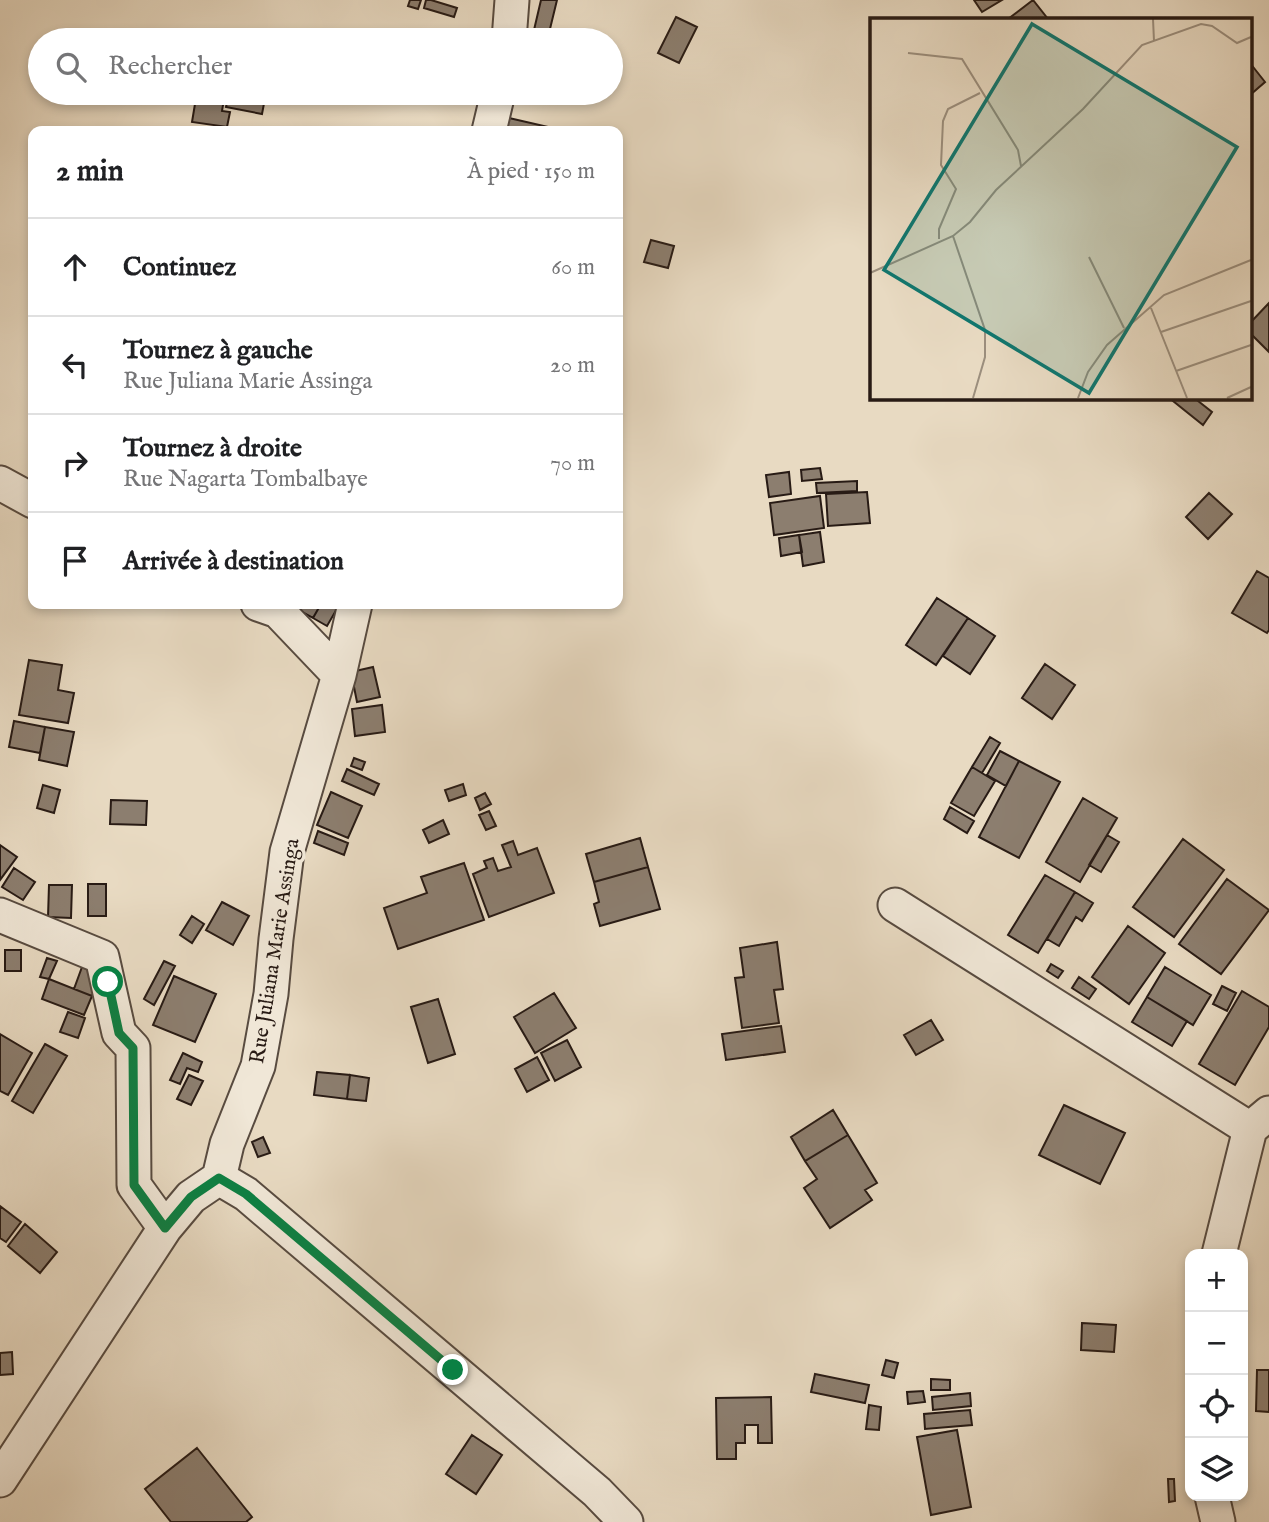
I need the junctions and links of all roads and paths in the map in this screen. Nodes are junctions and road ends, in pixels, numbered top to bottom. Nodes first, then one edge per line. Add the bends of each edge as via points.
1 (512, 0) edge
2 (510, 28) edge
3 (495, 105) edge
4 (490, 126) edge
5 (0, 483) edge
6 (28, 498) edge
7 (272, 609) edge
8 (354, 609) edge
9 (339, 675) junction
10 (895, 905) dead end
11 (0, 915) edge
12 (1259, 1121) edge
13 (219, 1178) junction
14 (165, 1228) junction
15 (1221, 1249) edge
16 (0, 1480) edge
17 (1213, 1501) edge
18 (626, 1522) edge
19 (1218, 1522) edge

1 - 2 street
3 - 4 street
5 - 6 street
7 - 9 street
8 - 9 street, Rue Juliana Marie Assinga
9 - 13 street, Rue Juliana Marie Assinga via 287,852 258,1066 227,1144
10 - 12 street
11 - 14 street via 102,957 119,1033 133,1048 134,1185
12 - 15 street
13 - 14 street via 191,1197
13 - 18 street via 246,1194 597,1492
14 - 16 street
17 - 19 street

